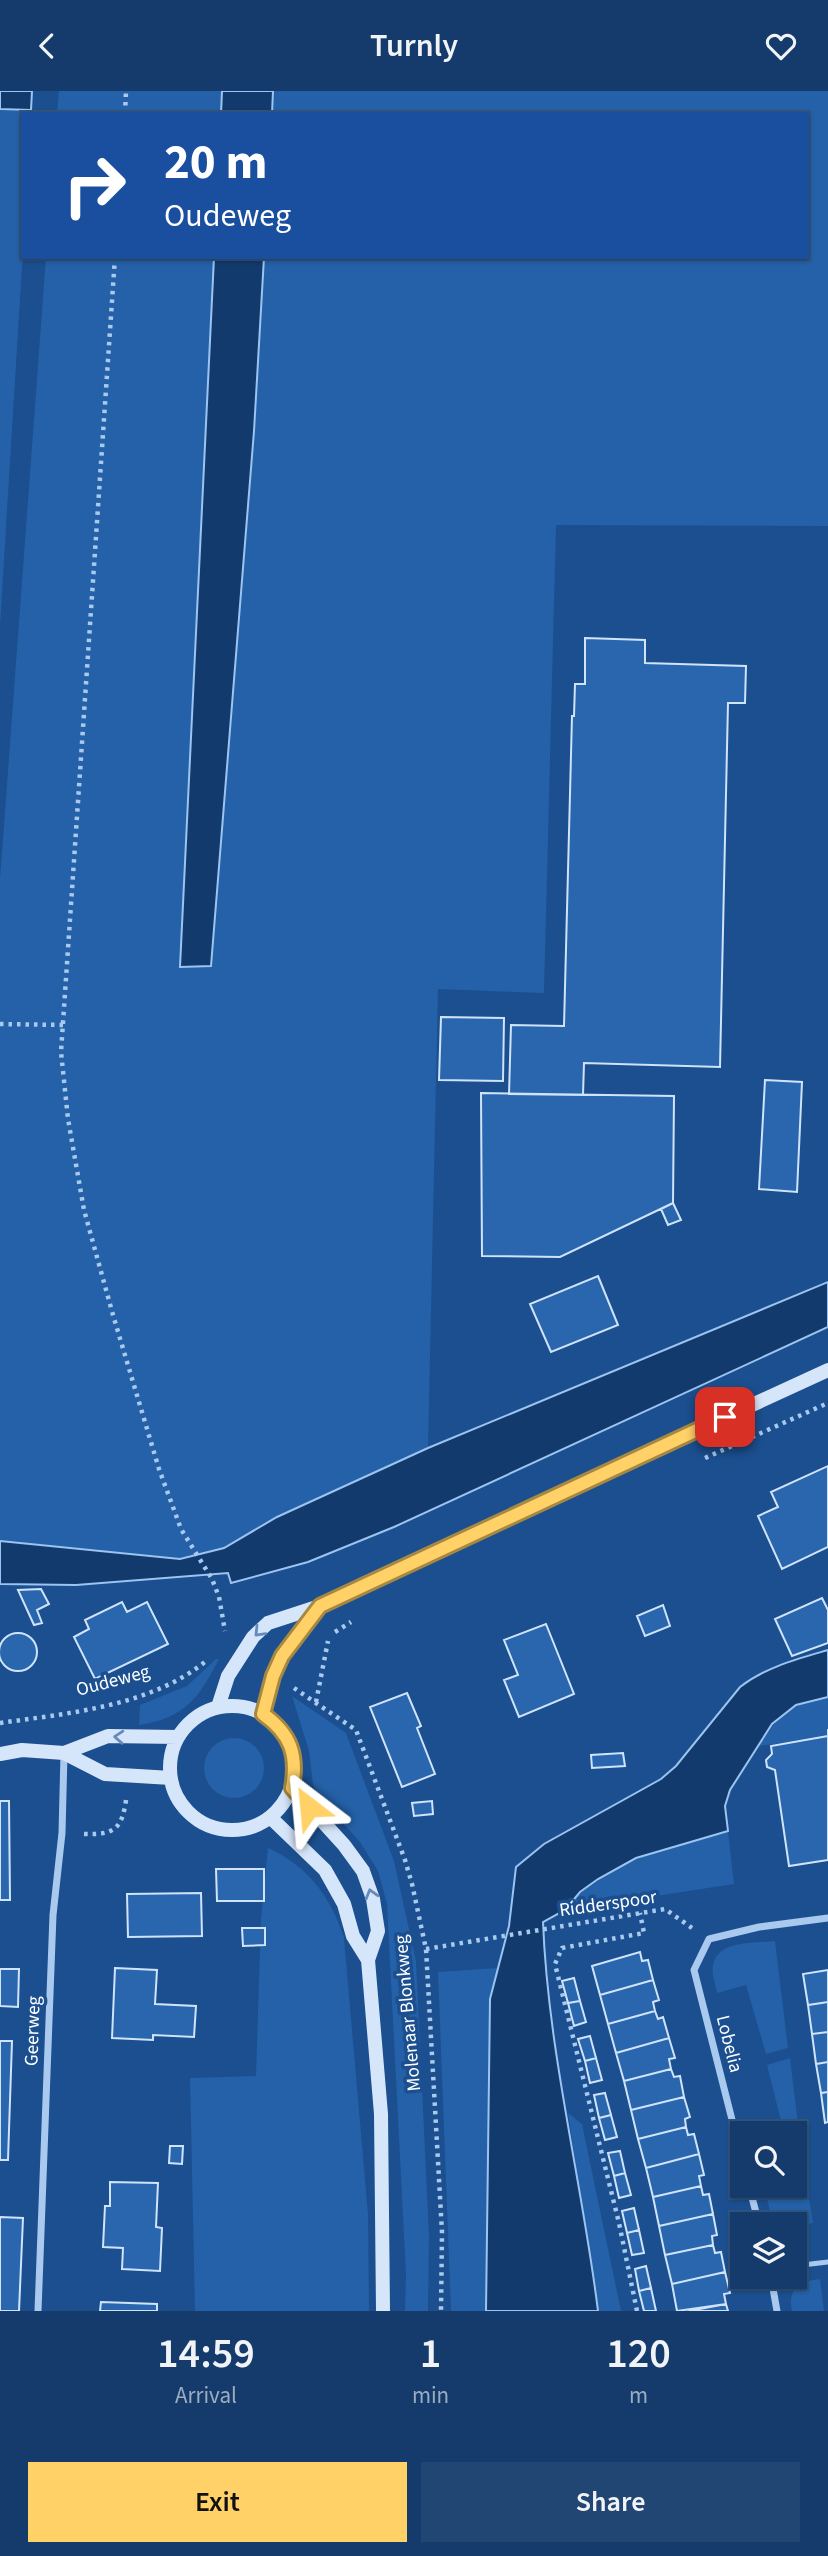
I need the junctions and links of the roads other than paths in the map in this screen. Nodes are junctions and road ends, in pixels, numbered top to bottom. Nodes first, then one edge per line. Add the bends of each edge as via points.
1 (828, 1370) edge
2 (320, 1606) junction
3 (218, 1707) junction
4 (263, 1714) junction
5 (178, 1737) junction
6 (0, 1753) edge
7 (64, 1753) junction
8 (171, 1778) junction
9 (292, 1788) junction
10 (270, 1817) junction
11 (828, 1918) edge
12 (368, 1961) junction
13 (732, 2121) edge
14 (828, 2262) edge
15 (807, 2264) edge
16 (773, 2289) edge
17 (38, 2311) edge
18 (383, 2311) edge
19 (777, 2311) edge

1 - 2 main road
2 -> 3 main road via 268,1623 253,1637 228,1676
2 - 4 main road via 282,1656
3 - 4 main road via 249,1708
3 - 5 main road via 202,1713
4 - 9 main road via 290,1746
5 -> 7 main road via 108,1736
5 - 8 main road
6 - 7 main road
7 - 8 main road via 105,1774
7 - 17 street, Geerweg
8 - 10 main road via 184,1808 209,1826 241,1830
9 - 10 main road
12 -> 9 main road, Molenaar Blonkweg via 378,1931 363,1871
10 - 12 main road, Molenaar Blonkweg via 326,1870
11 - 13 street, Lobelia via 709,1939 694,1970
12 - 18 main road, Molenaar Blonkweg via 381,2114
14 - 15 lane
16 - 19 street

